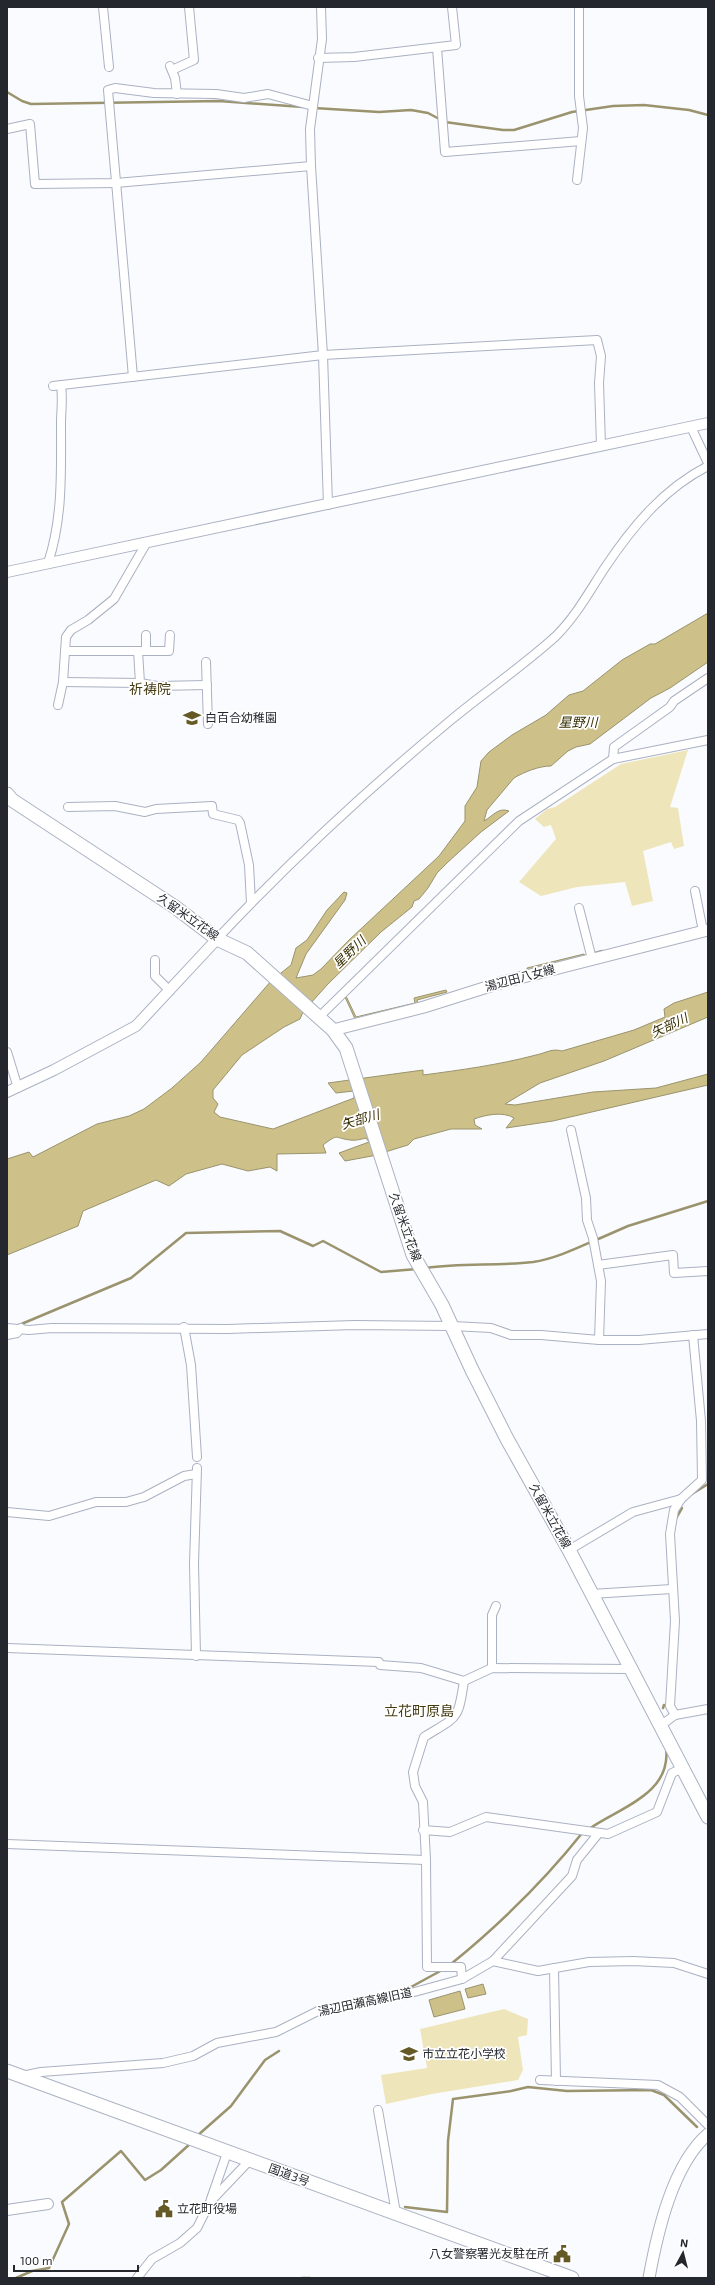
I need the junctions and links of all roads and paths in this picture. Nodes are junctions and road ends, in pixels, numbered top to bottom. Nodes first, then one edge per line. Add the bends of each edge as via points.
1 (103, 7) edge
2 (189, 7) edge
3 (321, 7) edge
4 (452, 7) edge
5 (579, 7) edge
6 (436, 48) junction
7 (318, 58) junction
8 (109, 67) dead end
9 (177, 94) junction
10 (313, 106) junction
11 (7, 129) edge
12 (582, 141) junction
13 (311, 166) junction
14 (577, 180) dead end
15 (116, 183) junction
16 (323, 355) junction
17 (133, 377) junction
18 (708, 423) edge
19 (691, 427) junction
20 (601, 446) junction
21 (708, 465) edge
22 (328, 505) junction
23 (147, 542) junction
24 (48, 563) junction
25 (7, 572) edge
26 (146, 635) dead end
27 (170, 635) dead end
28 (65, 651) junction
29 (142, 651) junction
30 (206, 662) dead end
31 (708, 678) edge
32 (63, 682) junction
33 (140, 683) junction
34 (207, 685) junction
35 (58, 705) dead end
36 (208, 724) dead end
37 (708, 740) edge
38 (613, 759) junction
39 (7, 794) edge
40 (68, 807) dead end
41 (695, 891) dead end
42 (251, 903) junction
43 (579, 908) dead end
44 (705, 931) edge
45 (218, 939) junction
46 (592, 959) junction
47 (155, 960) dead end
48 (170, 991) junction
49 (316, 1015) junction
50 (333, 1030) junction
51 (7, 1052) edge
52 (18, 1088) junction
53 (7, 1092) edge
54 (571, 1130) dead end
55 (598, 1264) junction
56 (708, 1271) edge
57 (453, 1326) junction
58 (184, 1327) junction
59 (7, 1328) edge
60 (21, 1328) junction
61 (708, 1334) edge
62 (694, 1335) junction
63 (7, 1336) edge
64 (599, 1340) junction
65 (197, 1457) dead end
66 (681, 1499) junction
67 (7, 1512) edge
68 (569, 1550) junction
69 (672, 1589) junction
70 (591, 1594) junction
71 (496, 1606) dead end
72 (7, 1648) edge
73 (196, 1656) junction
74 (492, 1668) junction
75 (629, 1669) junction
76 (464, 1681) junction
77 (708, 1710) edge
78 (675, 1715) junction
79 (660, 1726) junction
80 (683, 1768) junction
81 (708, 1817) edge
82 (423, 1830) junction
83 (598, 1834) junction
84 (7, 1844) edge
85 (426, 1860) junction
86 (493, 1961) junction
87 (554, 1968) junction
88 (708, 1974) edge
89 (462, 1979) junction
90 (7, 2071) edge
91 (22, 2076) junction
92 (540, 2080) dead end
93 (556, 2081) junction
94 (378, 2110) dead end
95 (708, 2125) edge
96 (708, 2134) edge
97 (227, 2153) junction
98 (249, 2161) junction
99 (210, 2202) junction
100 (48, 2204) dead end
101 (7, 2210) edge
102 (396, 2214) junction
103 (137, 2278) edge
104 (572, 2278) edge
105 (649, 2278) edge

1 - 8 street
2 - 9 street via 194,60 171,68
3 - 7 street via 322,39
4 - 6 street via 456,46
5 - 12 street
6 - 7 street via 354,57
6 - 12 street via 444,152
7 - 10 street
9 - 10 street via 216,94 244,98 268,94
9 - 15 street via 115,88 108,90
10 - 13 street via 310,129
11 - 15 street via 30,124 35,184
12 - 14 street
13 - 15 street
13 - 16 street
15 - 17 street
16 - 17 street
16 - 20 street via 597,340 601,356
16 - 22 street
17 - 24 street via 57,385 63,399 61,494 55,541
18 - 19 street
19 - 20 street
19 - 21 street
20 - 22 street
21 - 42 street via 690,475 646,513 605,568 579,609 557,634 395,768
22 - 23 street
23 - 24 street
23 - 28 street via 114,599 71,630 66,637
24 - 25 street
26 - 29 street
27 - 29 street via 169,651
28 - 29 street
28 - 32 street
29 - 33 street
30 - 34 street
31 - 38 street via 674,700 670,707 614,747
32 - 33 street
32 - 35 street
33 - 34 street via 157,686
34 - 36 street
37 - 38 street
38 - 49 street via 519,821
39 - 45 main road, 久留米立花線 via 12,800 175,907
40 - 42 street via 115,806 145,812 156,808 212,806 213,814 238,820 240,823 249,866
41 - 44 street
42 - 45 street
43 - 46 street
44 - 46 main road, 湯辺田八女線
45 - 48 street
45 - 49 main road, 久留米立花線 via 247,953
46 - 50 main road, 湯辺田八女線
47 - 48 street via 155,976
48 - 52 street via 136,1026
49 - 50 main road, 久留米立花線
50 - 57 main road, 久留米立花線 via 346,1048 355,1070 413,1255
51 - 52 street
52 - 53 street
54 - 55 street via 586,1198 587,1220
55 - 56 street via 673,1255 674,1273
55 - 64 street via 601,1281
57 - 58 street via 354,1325 228,1329
57 - 64 street via 490,1328 511,1335
57 - 68 main road, 久留米立花線 via 507,1439
58 - 60 street via 29,1330
58 - 65 street via 191,1365
59 - 60 street
60 - 63 street via 17,1333
61 - 62 street
62 - 64 street via 639,1340
62 - 66 street via 701,1421 702,1480
66 - 68 street via 633,1512
66 - 69 street via 674,1510 670,1527 674,1580
67 - 73 street via 49,1516 96,1502 126,1502 144,1497 196,1471
68 - 70 main road, 久留米立花線
69 - 70 street
69 - 78 street via 675,1621 670,1706
70 - 75 main road, 久留米立花線
71 - 74 street via 492,1615
72 - 73 street
73 - 76 street via 379,1662 380,1665 422,1668
74 - 75 street
74 - 76 street
75 - 79 main road, 久留米立花線
76 - 82 street via 456,1718 424,1737 415,1762 415,1786 423,1802
77 - 78 street
78 - 79 street
79 - 80 main road, 久留米立花線
80 - 81 main road, 久留米立花線
80 - 83 street via 672,1773 657,1812 608,1834
82 - 83 street via 450,1832 486,1817
82 - 85 street
83 - 86 street, 湯辺田瀬高線旧道 via 577,1860 572,1876
84 - 85 street
85 - 89 street via 427,1967 461,1967
86 - 87 street via 531,1970
86 - 89 street, 湯辺田瀬高線旧道
87 - 88 street via 589,1962 633,1961 674,1963
87 - 93 street
89 - 91 street, 湯辺田瀬高線旧道 via 408,1994 320,2010 276,2032 217,2043 194,2056 163,2063 41,2072
90 - 91 main road, 国道3号
91 - 97 main road, 国道3号
92 - 93 street
93 - 95 street via 658,2085 680,2097
94 - 102 street
96 - 105 main road via 682,2169 656,2239
97 - 98 main road, 国道3号
97 - 99 street
98 - 99 street
98 - 102 main road, 国道3号
99 - 103 street via 197,2228 180,2243 152,2259
100 - 101 street
102 - 104 main road, 国道3号

